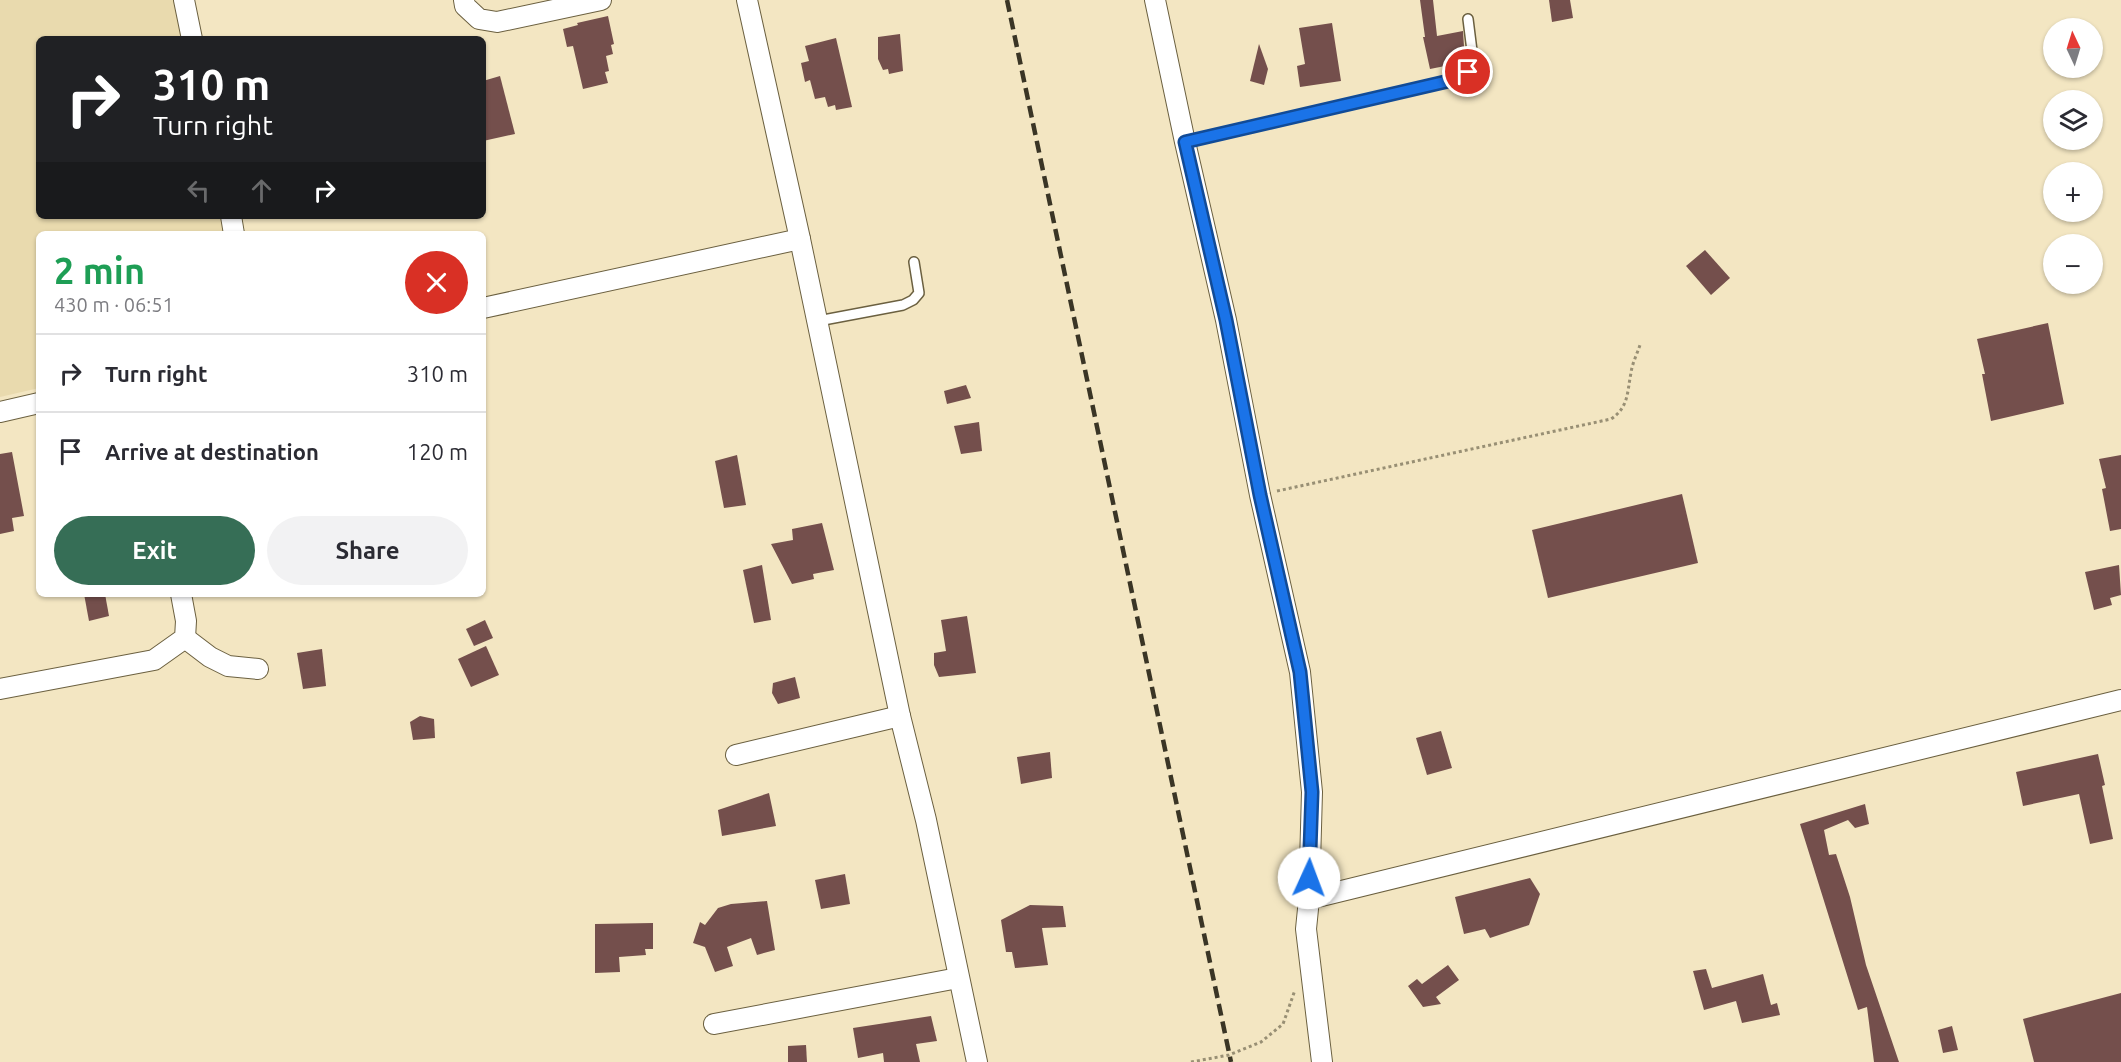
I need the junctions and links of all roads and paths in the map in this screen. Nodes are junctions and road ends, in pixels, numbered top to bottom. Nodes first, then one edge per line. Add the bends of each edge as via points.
1 (184, 0) edge
2 (464, 0) edge
3 (601, 0) edge
4 (747, 0) edge
5 (1155, 0) edge
6 (1468, 19) dead end
7 (191, 36) edge
8 (1185, 142) junction
9 (800, 239) junction
10 (914, 262) dead end
11 (486, 307) edge
12 (818, 321) junction
13 (1640, 345) dead end
14 (36, 404) edge
15 (0, 412) edge
16 (1260, 495) junction
17 (182, 597) edge
18 (185, 638) junction
19 (258, 669) dead end
20 (0, 689) edge
21 (2121, 700) edge
22 (900, 716) junction
23 (736, 754) dead end
24 (1309, 899) junction
25 (958, 978) junction
26 (1297, 987) dead end
27 (714, 1024) dead end
28 (976, 1062) edge
29 (1191, 1062) edge
30 (1322, 1062) edge

1 - 7 street
2 - 3 street via 479,19 498,22
4 - 9 street
5 - 8 street
6 - 8 lane via 1473,59 1468,72 1453,80
8 - 16 street via 1226,320
9 - 11 street
9 - 12 street
10 - 12 lane via 919,293 913,300
12 - 22 street
13 - 16 path via 1624,407 1611,419
14 - 15 street
16 - 24 street via 1303,693 1312,792
17 - 18 street
18 - 19 street via 228,666
18 - 20 street via 154,660
21 - 24 street
22 - 23 street
22 - 25 street
24 - 30 street via 1306,929
25 - 27 street
25 - 28 street
26 - 29 path via 1283,1024 1262,1042 1229,1055

